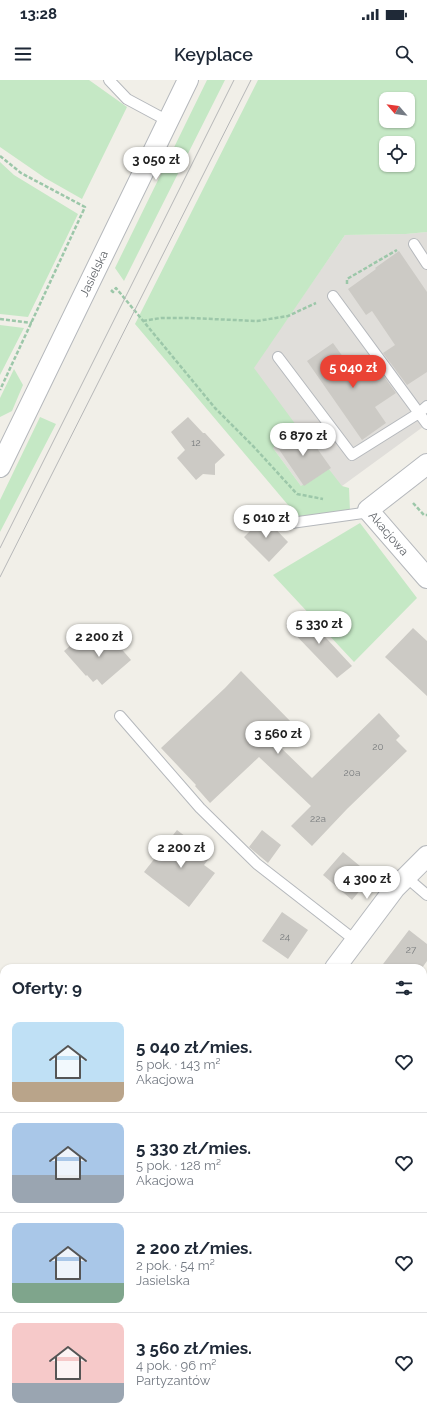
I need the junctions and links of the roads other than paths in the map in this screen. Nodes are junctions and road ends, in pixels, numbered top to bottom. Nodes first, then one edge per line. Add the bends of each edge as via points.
1 (109, 80) edge
2 (188, 80) edge
3 (168, 121) junction
4 (414, 244) road end
5 (427, 264) edge
6 (332, 296) road end
7 (278, 357) dead end
8 (427, 406) edge
9 (419, 413) junction
10 (427, 424) edge
11 (5, 442) edge
12 (427, 464) edge
13 (0, 467) edge
14 (370, 512) junction
15 (284, 524) dead end
16 (427, 578) edge
17 (120, 716) dead end
18 (427, 856) edge
19 (406, 877) junction
20 (427, 895) edge
21 (356, 941) junction
22 (338, 964) edge

1 - 3 lane via 127,99
2 - 3 street, Jasielska
3 - 11 street, Jasielska
4 - 5 lane
6 - 9 lane
7 - 9 lane via 352,455
8 - 9 lane
9 - 10 lane
11 - 13 street, Jasielska
12 - 14 street, Akacjowa via 368,510
14 - 15 lane
14 - 16 street, Akacjowa
17 - 21 lane via 200,808 257,864
18 - 19 street
19 - 20 lane
19 - 21 street
21 - 22 street

